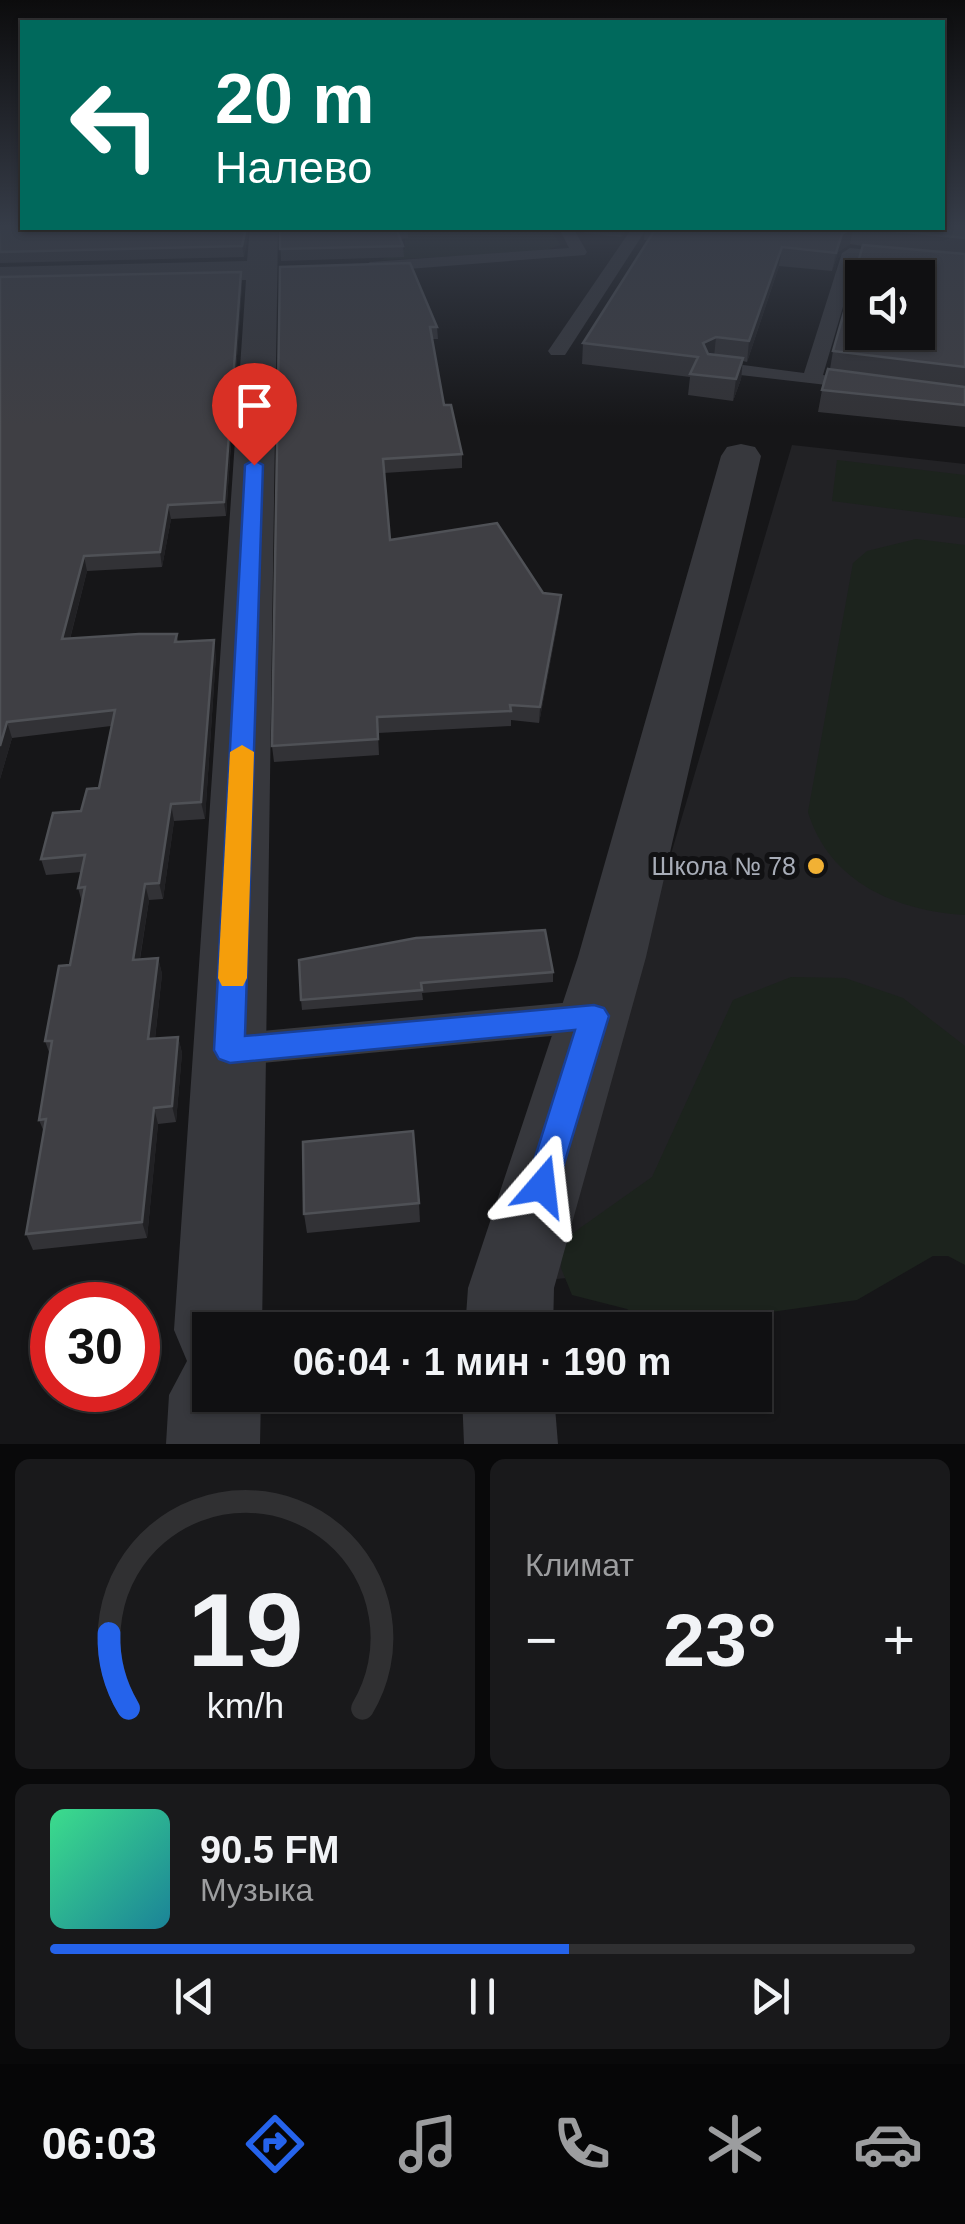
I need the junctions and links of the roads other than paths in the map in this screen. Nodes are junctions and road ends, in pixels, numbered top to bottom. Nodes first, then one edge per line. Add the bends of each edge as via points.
1 (267, 291) edge
2 (598, 291) edge
3 (839, 291) edge
4 (558, 351) dead end
5 (713, 367) edge
6 (812, 380) junction
7 (883, 389) edge
8 (741, 456) dead end
9 (594, 1016) junction
10 (230, 1050) junction
11 (219, 1312) edge
12 (510, 1312) edge
13 (214, 1412) edge
14 (509, 1412) edge
15 (213, 1444) edge
16 (511, 1444) edge

1 - 10 street
2 - 4 lane
3 - 6 lane
5 - 6 lane
6 - 7 lane
8 - 9 street
9 - 10 lane
9 - 12 street via 511,1288
10 - 11 street
13 - 15 street
14 - 16 street

